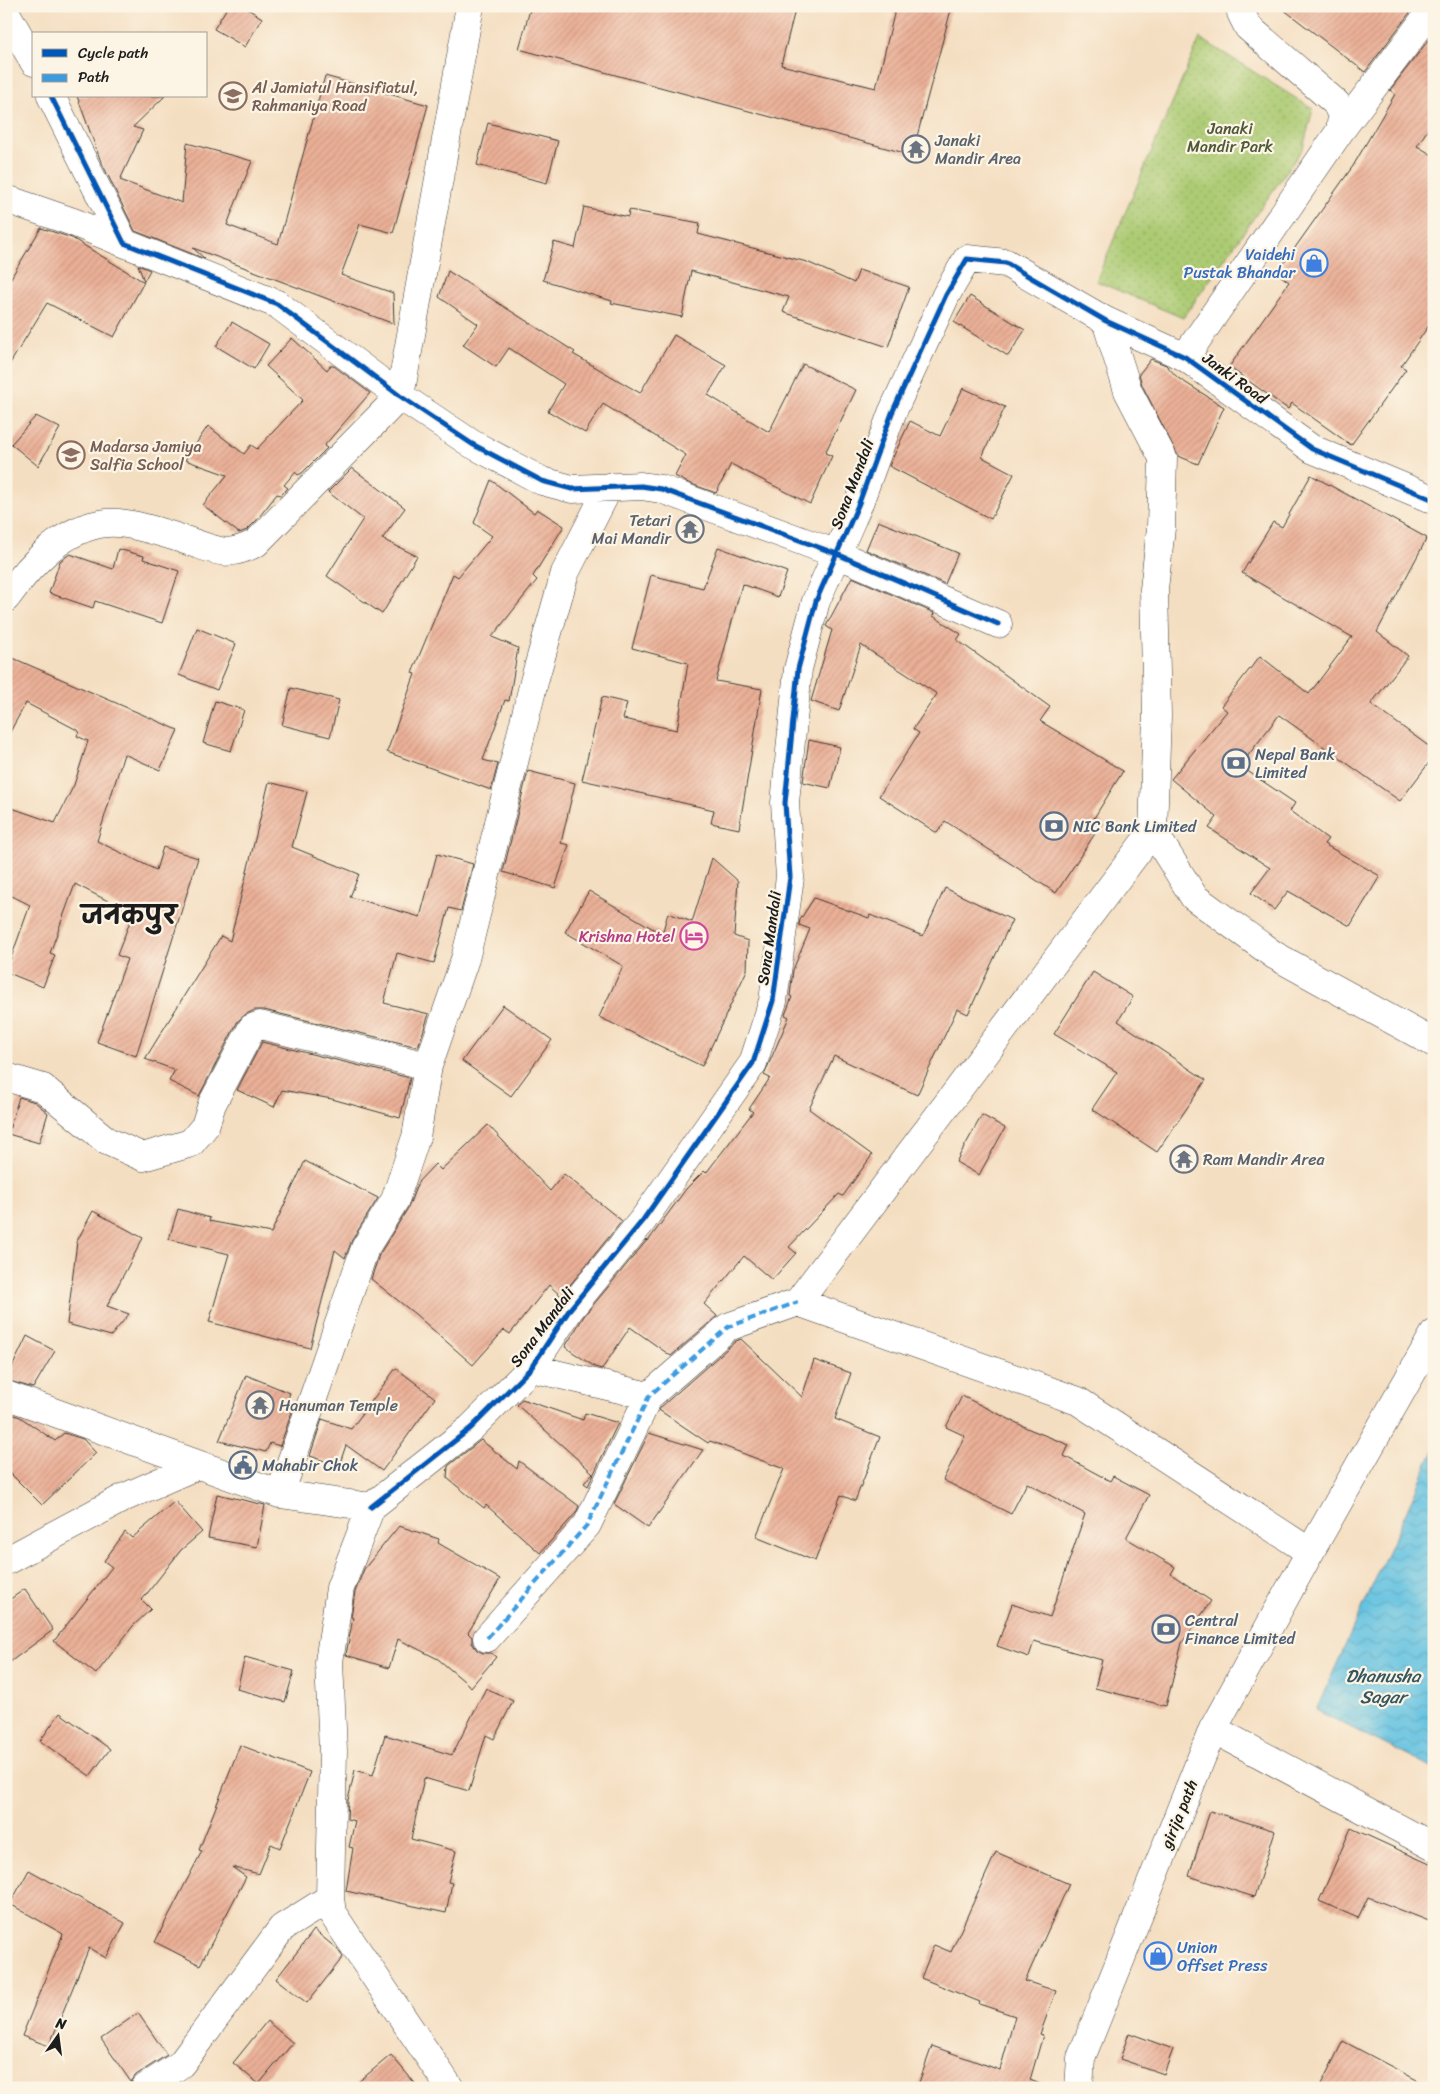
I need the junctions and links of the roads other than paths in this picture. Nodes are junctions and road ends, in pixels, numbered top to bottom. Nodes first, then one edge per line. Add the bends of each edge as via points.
1 (470, 6) edge
2 (1241, 6) edge
3 (1434, 7) edge
4 (6, 13) edge
5 (32, 58) edge
6 (52, 98) edge
7 (1340, 131) junction
8 (6, 199) edge
9 (124, 243) junction
10 (966, 259) joint
11 (1106, 321) junction
12 (1185, 358) junction
13 (400, 396) junction
14 (609, 487) junction
15 (1434, 500) edge
16 (837, 554) junction
17 (6, 598) edge
18 (998, 624) dead end
19 (1153, 831) junction
20 (1434, 1043) edge
21 (428, 1066) junction
22 (6, 1077) edge
23 (798, 1302) junction
24 (1434, 1334) edge
25 (531, 1368) junction
26 (6, 1396) edge
27 (649, 1396) junction
28 (198, 1465) junction
29 (280, 1494) junction
30 (371, 1507) junction
31 (1310, 1552) junction
32 (6, 1561) edge
33 (487, 1638) dead end
34 (1214, 1729) junction
35 (1434, 1846) edge
36 (330, 1898) junction
37 (145, 2088) edge
38 (450, 2088) edge
39 (1079, 2088) edge

1 - 13 street
2 - 7 street via 1248,27 1336,103 1342,116
3 - 7 street, Janki Road
4 - 5 street
6 - 9 street
7 - 12 street, Janki Road
8 - 9 street
9 - 13 street via 277,304
10 - 11 street, Janki Road via 1006,263
10 - 16 street, Sona Mandali via 922,344
11 - 12 street, Janki Road
11 - 19 street via 1128,391 1163,458 1161,528 1154,590 1157,716
12 - 15 street, Janki Road via 1312,450
13 - 14 street via 472,444 542,482 572,489
13 - 17 street via 256,543 238,552 222,552 141,528 108,523 78,529 52,547
14 - 16 street via 660,489
14 - 21 street via 565,573 535,678 465,959
16 - 18 street
16 - 25 street, Sona Mandali via 816,600 798,670 785,803 790,877 773,1001 753,1063 643,1220 570,1309
19 - 20 street via 1194,897 1274,955
19 - 23 street
21 - 22 street via 260,1025 252,1028 212,1104 205,1126 191,1143 144,1157 108,1141 43,1088
21 - 29 street via 416,1137 395,1200 365,1248
23 - 27 street via 728,1327
23 - 31 street via 1078,1401
24 - 31 street, girija path
25 - 27 street
25 - 30 street, Sona Mandali via 471,1428
26 - 28 street
27 - 33 street via 587,1525
28 - 29 street
28 - 32 street via 123,1498
29 - 30 street
30 - 36 street via 340,1588 329,1662 333,1751
31 - 34 street, girija path
34 - 35 street
34 - 39 street, girija path via 1081,2058
36 - 37 street via 282,1928 181,2064
36 - 38 street via 332,1913

